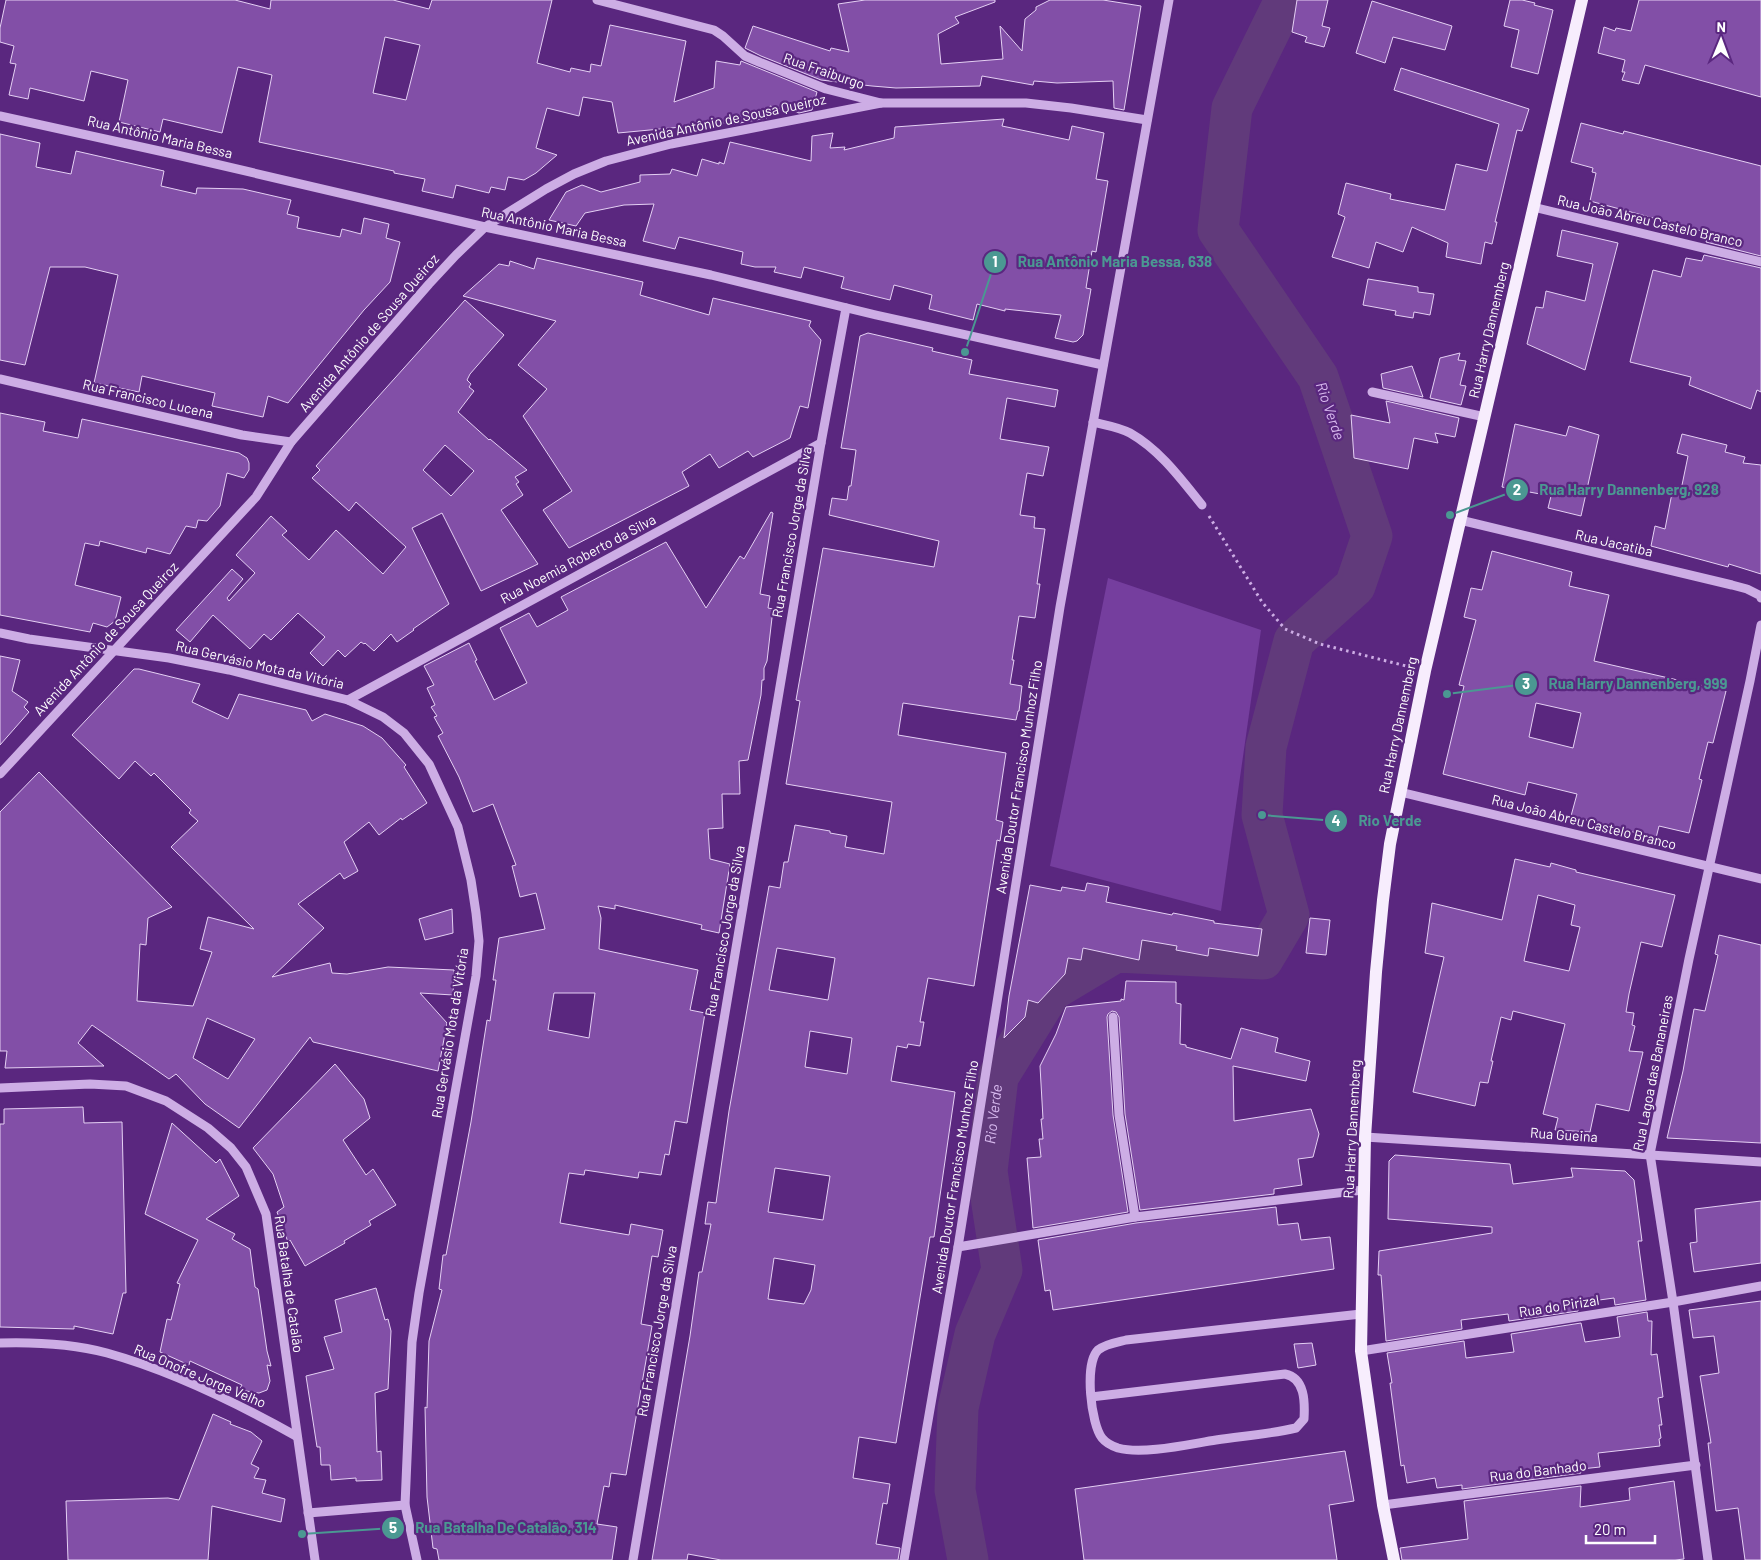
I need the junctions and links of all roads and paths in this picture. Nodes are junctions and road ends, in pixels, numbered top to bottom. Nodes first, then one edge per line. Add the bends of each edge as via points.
1 (597, 0) edge
2 (1169, 0) edge
3 (1582, 0) edge
4 (881, 102) junction
5 (0, 116) edge
6 (1147, 120) junction
7 (1533, 207) junction
8 (485, 227) junction
9 (1761, 262) edge
10 (846, 308) junction
11 (1103, 365) junction
12 (0, 379) edge
13 (1372, 392) dead end
14 (1485, 417) junction
15 (1093, 422) junction
16 (291, 442) junction
17 (821, 443) junction
18 (1202, 504) joint
19 (1460, 520) junction
20 (1761, 597) edge
21 (1761, 625) edge
22 (0, 633) edge
23 (114, 651) junction
24 (1425, 671) junction
25 (348, 700) junction
26 (0, 774) edge
27 (1400, 792) junction
28 (1709, 867) junction
29 (1761, 878) edge
30 (1113, 1018) dead end
31 (0, 1088) edge
32 (1365, 1137) junction
33 (1650, 1154) junction
34 (1761, 1162) edge
35 (1363, 1190) junction
36 (1134, 1217) junction
37 (958, 1247) junction
38 (1761, 1286) edge
39 (1673, 1302) junction
40 (1362, 1314) junction
41 (0, 1343) edge
42 (1361, 1351) junction
43 (1091, 1397) junction
44 (296, 1436) junction
45 (1696, 1465) junction
46 (1383, 1504) junction
47 (405, 1505) junction
48 (308, 1513) junction
49 (315, 1560) edge
50 (417, 1560) edge
51 (633, 1560) edge
52 (904, 1560) edge
53 (1394, 1560) edge
54 (1708, 1560) edge

1 - 4 street, Rua Fraiburgo via 714,30 745,56 833,91
2 - 6 street, Avenida Doutor Francisco Munhoz Filho
3 - 7 main road, Rua Harry Dannemberg
4 - 6 street, Rua Fraiburgo via 1026,103
4 - 8 street, Avenida Antônio de Sousa Queiroz via 671,144 606,161 546,189
5 - 8 street, Rua Antônio Maria Bessa
6 - 11 street, Avenida Doutor Francisco Munhoz Filho
7 - 9 street, Rua João Abreu Castelo Branco
7 - 14 main road, Rua Harry Dannemberg
8 - 10 street, Rua Antônio Maria Bessa via 711,275
8 - 16 street, Avenida Antônio de Sousa Queiroz via 429,284
10 - 11 street, Rua Antônio Maria Bessa
10 - 17 street, Rua Francisco Jorge da Silva
11 - 15 street, Avenida Doutor Francisco Munhoz Filho
12 - 16 street, Rua Francisco Lucena via 242,435
13 - 14 street
14 - 19 main road, Rua Harry Dannemberg
15 - 18 street via 1130,433 1144,443 1177,473
15 - 37 street, Avenida Doutor Francisco Munhoz Filho via 1060,606
16 - 23 street, Avenida Antônio de Sousa Queiroz via 256,497
17 - 25 street, Rua Noemia Roberto da Silva
17 - 51 street, Rua Francisco Jorge da Silva
18 - 24 path via 1262,602 1286,629 1320,644
19 - 20 street, Rua Jacatiba via 1717,581 1747,589
19 - 24 main road, Rua Harry Dannemberg
21 - 28 street, Rua Lagoa das Bananeiras
22 - 23 street, Rua Gervásio Mota da Vitória
23 - 25 street, Rua Gervásio Mota da Vitória via 229,670
23 - 26 street, Avenida Antônio de Sousa Queiroz
24 - 27 main road, Rua Harry Dannemberg
25 - 47 street, Rua Gervásio Mota da Vitória via 384,717 404,733 429,764 458,827 471,880 479,941 472,1003 415,1322
27 - 28 street, Rua João Abreu Castelo Branco
27 - 32 main road, Rua Harry Dannemberg via 1383,900
28 - 29 street, Rua João Abreu Castelo Branco
28 - 33 street, Rua Lagoa das Bananeiras
30 - 36 street via 1119,1115
31 - 44 street, Rua Batalha de Catalão via 90,1084 126,1086 166,1101 232,1148 246,1167 266,1214
32 - 33 street, Rua Gueina
32 - 35 main road, Rua Harry Dannemberg
33 - 34 street, Rua Gueina
33 - 39 street, Rua Lagoa das Bananeiras
35 - 36 street
35 - 40 main road, Rua Harry Dannemberg
36 - 37 street
37 - 52 street, Avenida Doutor Francisco Munhoz Filho
38 - 39 street, Rua do Pirizal
39 - 42 street, Rua do Pirizal
39 - 45 street, Rua Lagoa das Bananeiras
40 - 42 main road, Rua Harry Dannemberg
40 - 43 street via 1111,1343 1099,1349 1094,1356
41 - 44 street, Rua Onofre Jorge Velho via 66,1346 145,1365 245,1407
42 - 46 main road, Rua Harry Dannemberg
43 - 43 street via 1285,1374 1298,1382 1304,1419 1296,1428 1287,1430 1136,1450 1119,1448 1101,1438
44 - 48 street, Rua Batalha de Catalão
45 - 46 street, Rua do Banhado
45 - 54 street, Rua Lagoa das Bananeiras
46 - 53 main road, Rua Harry Dannemberg
47 - 48 street
47 - 50 street, Rua Gervásio Mota da Vitória
48 - 49 street, Rua Batalha de Catalão

